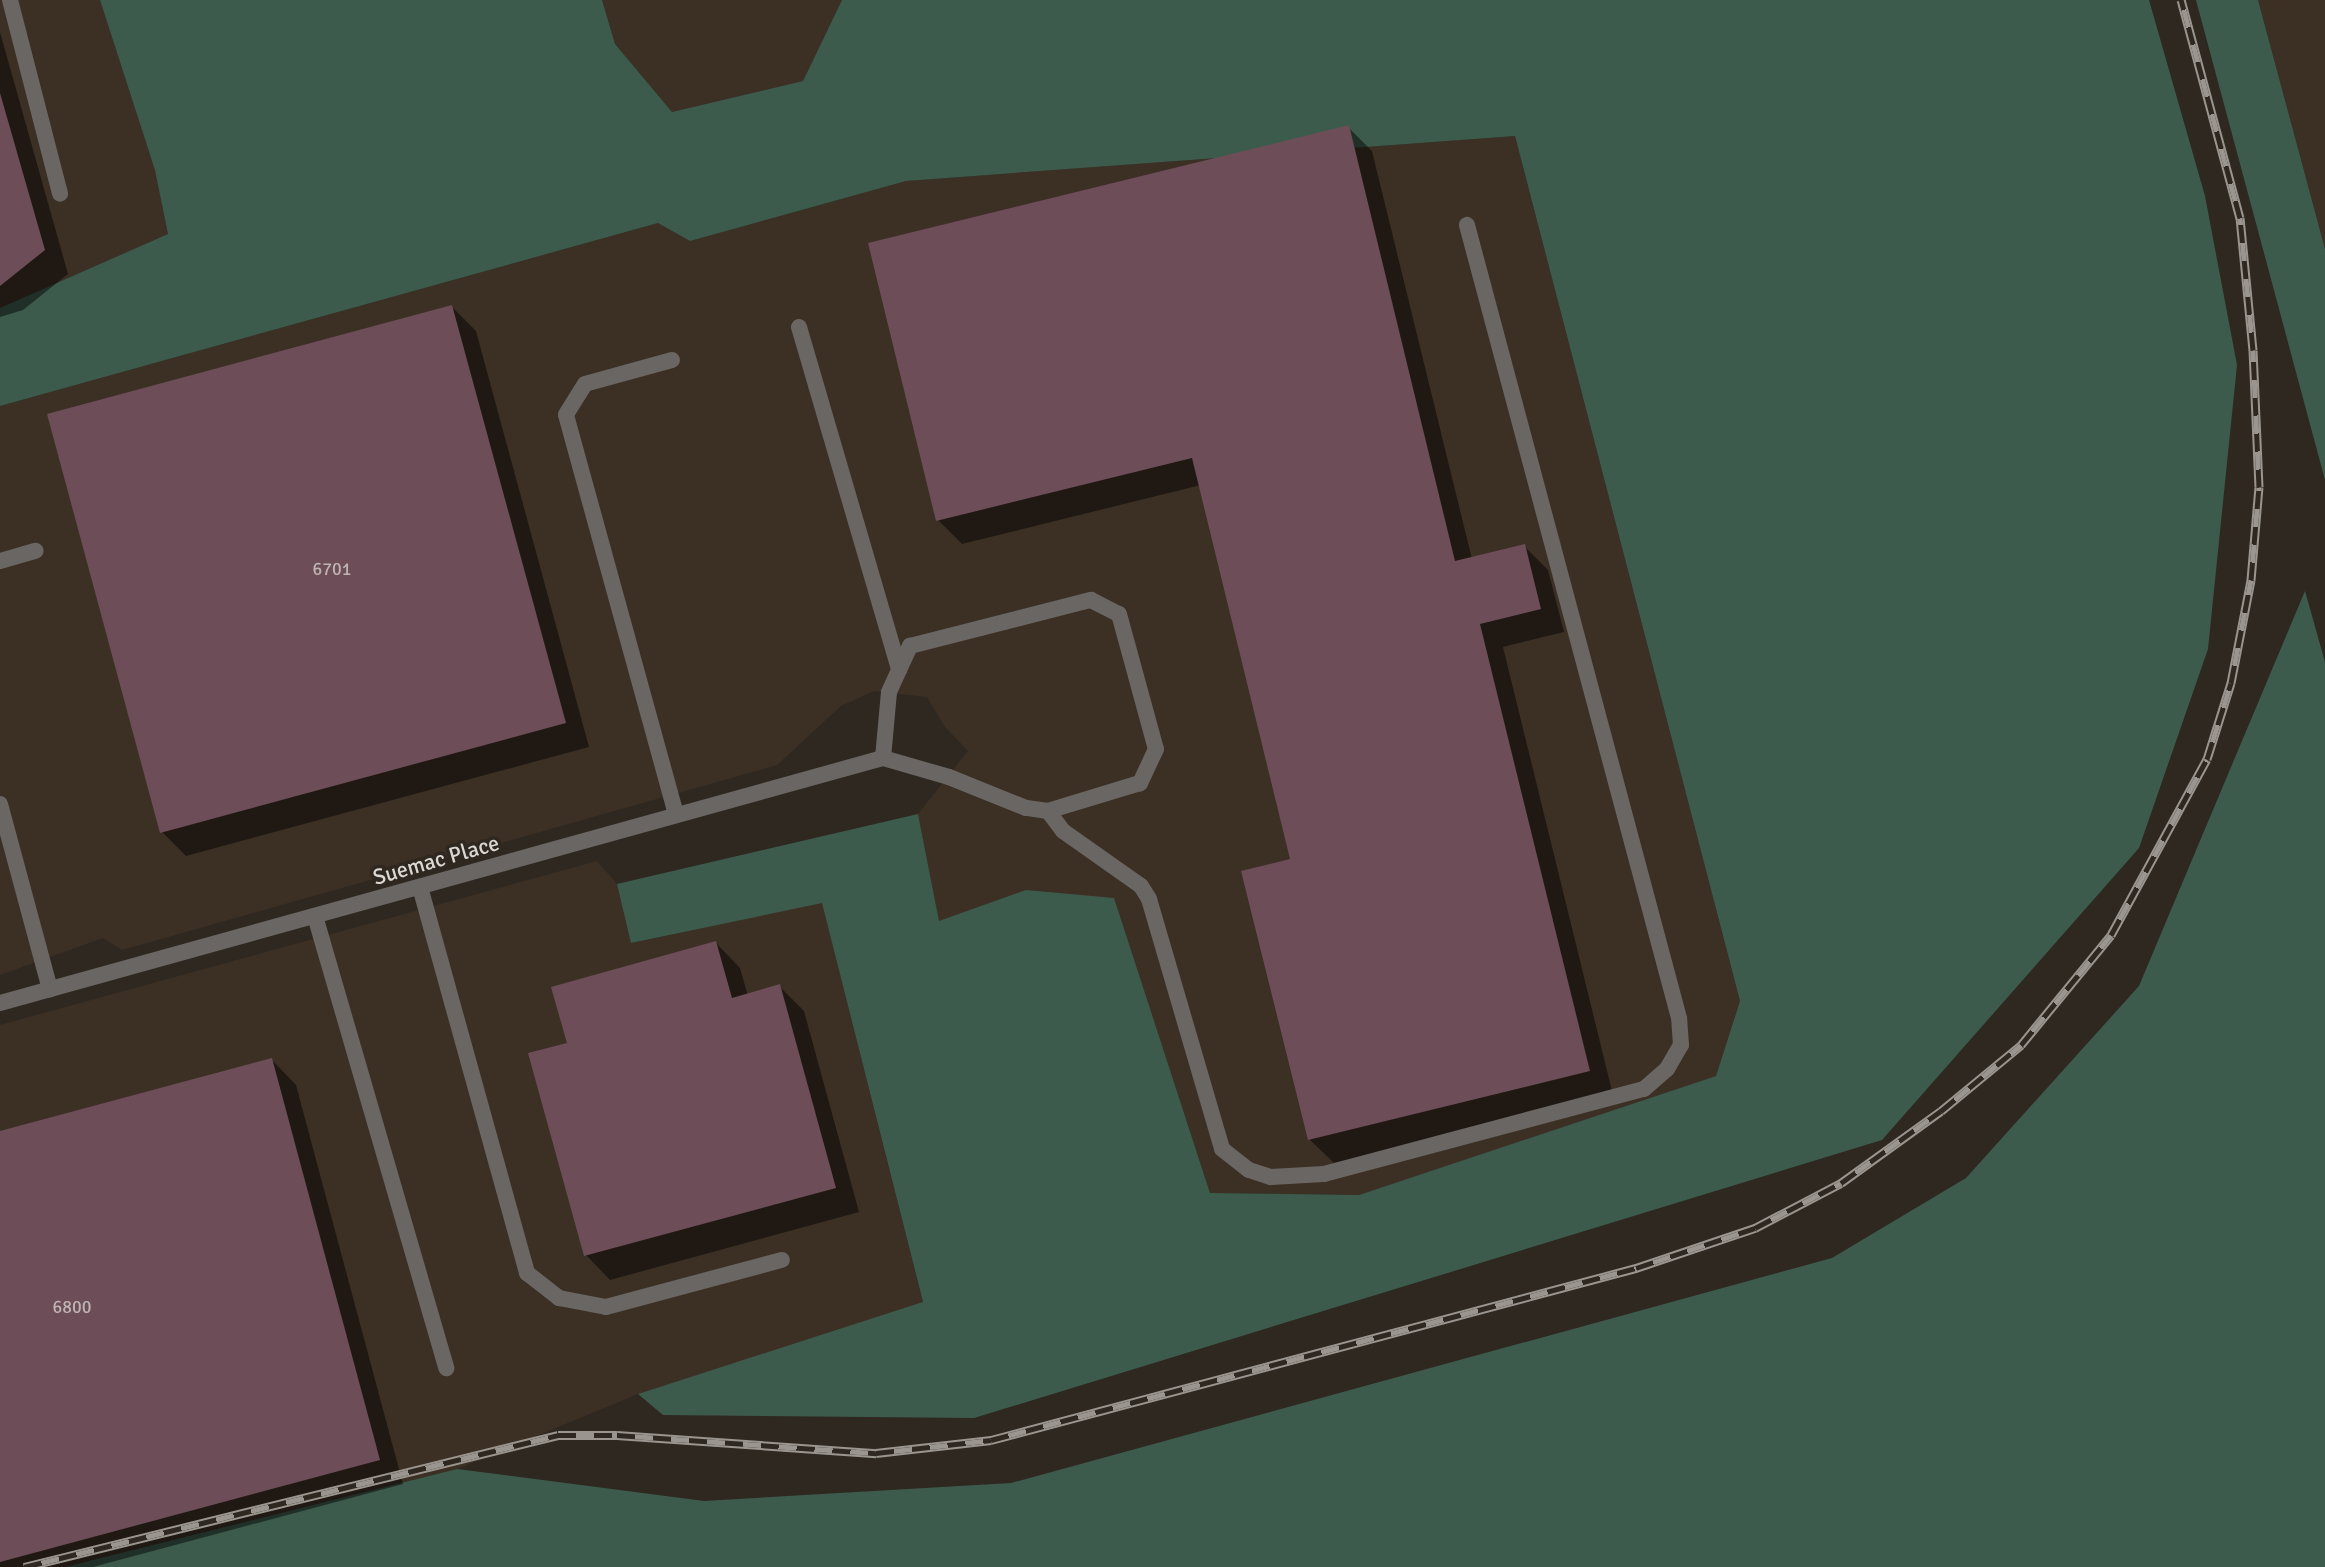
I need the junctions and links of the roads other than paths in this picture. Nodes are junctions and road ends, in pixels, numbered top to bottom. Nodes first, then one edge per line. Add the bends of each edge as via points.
1 (10, 0) edge
2 (60, 194) dead end
3 (1467, 225) dead end
4 (799, 327) dead end
5 (672, 360) dead end
6 (36, 551) dead end
7 (0, 561) edge
8 (899, 670) junction
9 (883, 758) junction
10 (0, 804) edge
11 (1048, 811) junction
12 (676, 815) junction
13 (420, 887) junction
14 (315, 916) junction
15 (50, 989) junction
16 (0, 1003) edge
17 (782, 1260) dead end
18 (446, 1368) dead end

1 - 2 street
3 - 11 street via 1679,1018 1681,1045 1667,1069 1644,1089 1324,1174 1271,1177 1249,1170 1222,1149 1149,899 1141,886 1063,831
4 - 8 street
5 - 12 street via 585,384 566,415
6 - 7 street
8 - 9 street via 889,692
8 - 11 street via 910,646 1091,600 1119,614 1156,749 1140,783
9 - 11 street
9 - 12 street, Suemac Place
10 - 15 street
12 - 13 street, Suemac Place
13 - 14 street, Suemac Place
13 - 17 street via 527,1273 559,1298 606,1307
14 - 15 street, Suemac Place
14 - 18 street
15 - 16 street, Suemac Place

